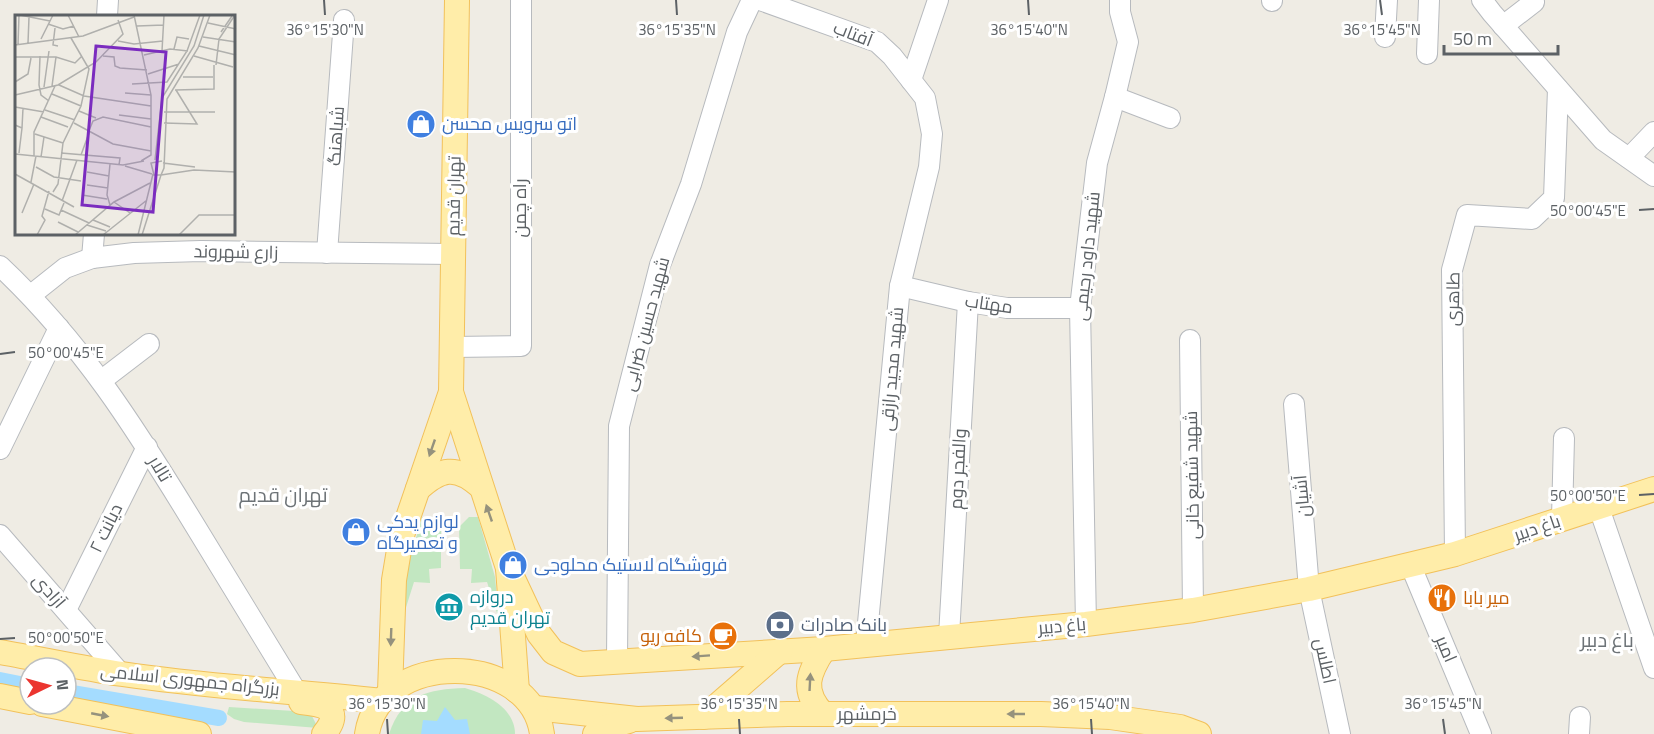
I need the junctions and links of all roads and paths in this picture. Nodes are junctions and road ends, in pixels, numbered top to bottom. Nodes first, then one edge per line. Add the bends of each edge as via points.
1 (108, 0) edge
2 (457, 0) edge
3 (521, 0) edge
4 (938, 0) edge
5 (1120, 0) edge
6 (1387, 0) edge
7 (1428, 0) edge
8 (1482, 0) edge
9 (747, 2) edge
10 (1534, 2) dead end
11 (107, 15) edge
12 (344, 20) dead end
13 (1503, 26) junction
14 (1385, 37) dead end
15 (1427, 54) dead end
16 (911, 80) junction
17 (1558, 89) junction
18 (1115, 97) junction
19 (925, 98) joint
20 (1170, 118) dead end
21 (1654, 132) edge
22 (1629, 158) junction
23 (1654, 176) edge
24 (94, 236) edge
25 (202, 243) edge
26 (327, 253) junction
27 (453, 254) junction
28 (92, 258) junction
29 (0, 266) edge
30 (900, 286) junction
31 (31, 295) junction
32 (968, 302) junction
33 (1080, 308) junction
34 (59, 328) junction
35 (1190, 340) dead end
36 (149, 344) dead end
37 (452, 347) junction
38 (102, 380) junction
39 (451, 392) junction
40 (1294, 404) dead end
41 (1564, 438) dead end
42 (147, 447) junction
43 (0, 448) edge
44 (480, 486) junction
45 (418, 489) junction
46 (1654, 489) edge
47 (1599, 508) junction
48 (1562, 518) junction
49 (0, 535) edge
50 (1455, 555) junction
51 (1410, 564) junction
52 (508, 568) junction
53 (1309, 589) junction
54 (66, 610) junction
55 (1193, 610) junction
56 (1086, 624) junction
57 (949, 636) junction
58 (866, 644) junction
59 (824, 649) junction
60 (780, 650) junction
61 (0, 652) edge
62 (617, 662) junction
63 (1654, 668) edge
64 (121, 674) junction
65 (213, 685) junction
66 (296, 691) junction
67 (517, 691) junction
68 (0, 696) edge
69 (386, 696) junction
70 (18, 700) edge
71 (535, 708) junction
72 (78, 711) edge
73 (823, 714) junction
74 (704, 717) junction
75 (637, 719) junction
76 (199, 734) edge
77 (324, 734) edge
78 (367, 734) edge
79 (542, 734) edge
80 (595, 734) edge
81 (1199, 734) edge
82 (1340, 734) edge
83 (1482, 734) edge

1 - 11 street
2 - 27 main road, تهران قدیم
3 - 37 street, راه چمن via 521,346
4 - 16 street
5 - 18 street, شهید داود رحیمی via 1128,42
6 - 14 street
7 - 15 street
8 - 13 street
9 - 16 street, آفتاب via 877,42
9 - 62 street, شهید حسین ضرابی via 691,184 660,265 619,426
10 - 13 street
12 - 26 street, شباهنگ
13 - 17 street
16 - 19 street, آفتاب
17 - 22 street via 1602,140
17 - 50 street, طاهری via 1554,198 1532,219 1467,215 1452,270
18 - 20 street
18 - 33 street, شهید داود رحیمی via 1097,164
19 - 30 street, شهید مجید رازقی via 932,134 929,167
21 - 22 street
22 - 23 street
24 - 28 street
25 - 26 street, زارع شهروند
25 - 28 street, زارع شهروند
26 - 27 street, زارع شهروند
27 - 37 main road, تهران قدیم
28 - 31 street, زارع شهروند via 65,267
29 - 31 street, تالار
30 - 32 street, مهتاب
30 - 58 street, شهید مجید رازقی
31 - 34 street, تالار
32 - 33 street, مهتاب via 1007,308
32 - 57 street, والفجر دوم
33 - 56 street, شهید داود رحیمی
34 - 38 street, تالار
34 - 43 street
35 - 55 street, شهید شفیع خانی
36 - 38 street
37 - 39 main road, تهران قدیم
38 - 42 street, تالار
39 - 44 main road
39 -> 45 main road
40 - 53 street, آشیان
41 - 48 street
42 - 54 street, دیانت ۲
42 - 66 street, تالار
44 - 45 main road via 455,471 430,477
52 -> 44 main road
45 -> 69 main road via 401,538 394,580
46 - 47 main road, باغ دبیر
47 - 48 main road, باغ دبیر
47 - 63 street
48 - 50 main road, باغ دبیر
49 - 54 street, آزادی
50 - 51 main road, باغ دبیر
51 - 53 main road, باغ دبیر
51 - 83 street, امیر
52 - 62 main road, باغ دبیر via 538,634 553,651 580,664
52 - 67 main road
53 - 55 main road, باغ دبیر
53 - 82 street, اطلس
54 - 64 street, آزادی
55 - 56 main road, باغ دبیر
56 - 57 main road, باغ دبیر
57 - 58 main road, باغ دبیر
58 - 59 main road, باغ دبیر
59 - 60 main road, باغ دبیر
73 -> 59 main road via 812,699 809,680
60 -> 62 main road, باغ دبیر
60 - 74 main road
61 - 64 main road, بزرگراه جمهوری اسلامی
64 - 65 main road, بزرگراه جمهوری اسلامی
65 - 66 main road, بزرگراه جمهوری اسلامی
65 - 77 main road via 233,696 324,705 332,717
66 - 69 main road, بزرگراه جمهوری اسلامی
67 - 69 main road via 496,679 449,670 425,675
67 - 71 main road
68 - 70 main road
69 - 78 main road via 374,712
71 - 75 main road, خرمشهر
71 - 79 main road
72 -> 76 main road
73 - 74 main road, خرمشهر
81 -> 73 main road, خرمشهر via 1180,727 1110,717
74 -> 75 main road, خرمشهر
75 - 80 main road

